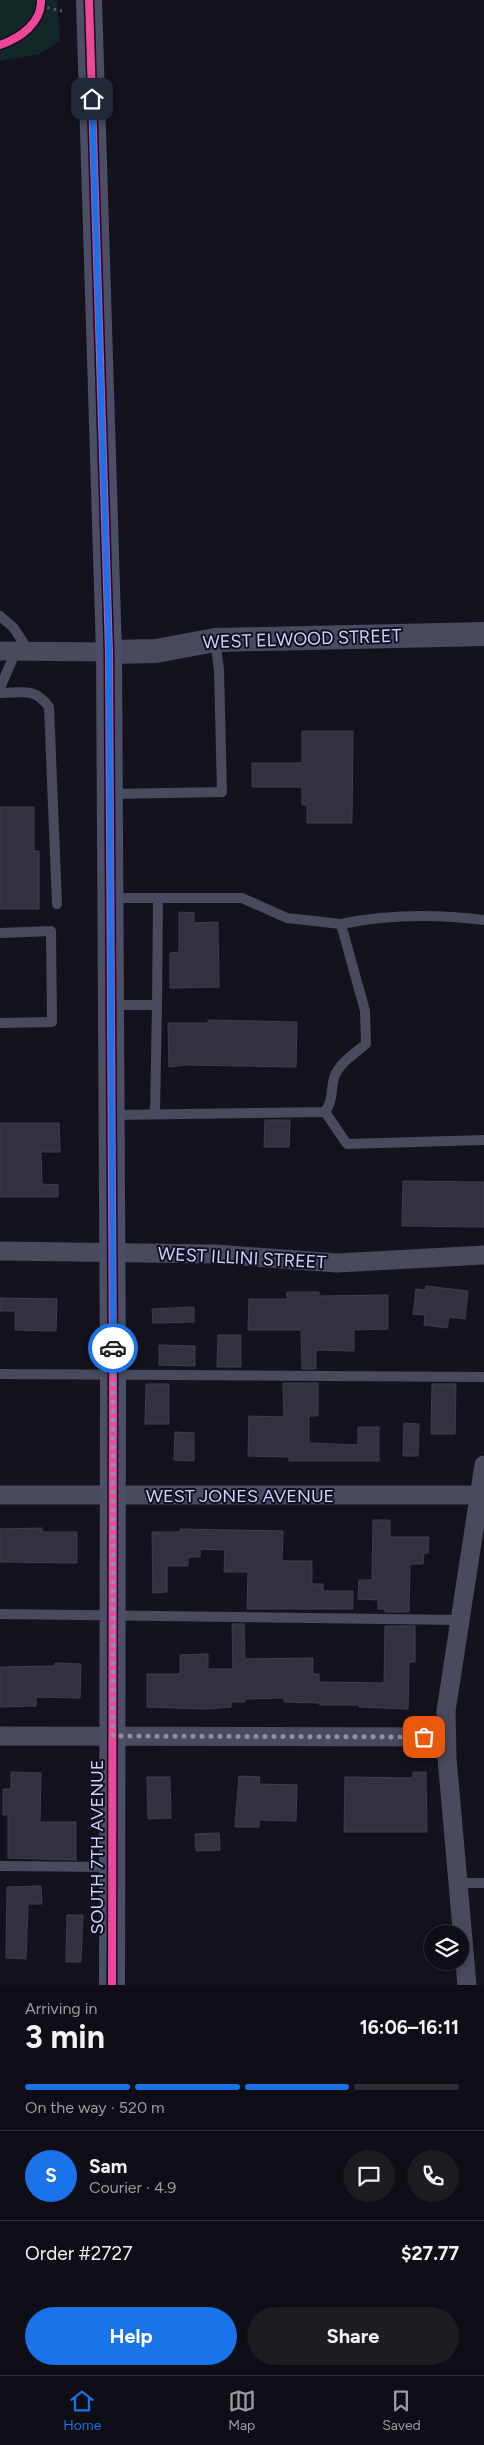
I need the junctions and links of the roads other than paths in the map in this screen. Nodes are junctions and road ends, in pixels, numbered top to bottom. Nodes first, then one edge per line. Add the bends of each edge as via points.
1 (89, 0) edge
2 (0, 616) edge
3 (484, 634) edge
4 (215, 640) junction
5 (15, 651) edge
6 (109, 652) junction
7 (0, 688) edge
8 (0, 693) edge
9 (110, 794) junction
10 (111, 898) junction
11 (158, 898) junction
12 (57, 904) dead end
13 (484, 920) edge
14 (341, 924) junction
15 (0, 933) edge
16 (112, 1005) junction
17 (156, 1005) junction
18 (0, 1023) edge
19 (325, 1112) junction
20 (154, 1114) junction
21 (113, 1115) junction
22 (484, 1140) edge
23 (0, 1251) edge
24 (113, 1251) junction
25 (484, 1254) edge
26 (0, 1374) edge
27 (114, 1374) junction
28 (484, 1377) edge
29 (484, 1465) edge
30 (480, 1495) junction
31 (0, 1496) edge
32 (113, 1496) junction
33 (0, 1614) edge
34 (113, 1615) junction
35 (459, 1620) junction
36 (0, 1736) edge
37 (113, 1736) junction
38 (447, 1737) junction
39 (0, 1866) edge
40 (112, 1867) junction
41 (458, 1883) junction
42 (484, 1883) edge
43 (112, 1985) edge
44 (467, 1985) edge

1 - 6 main road, SOUTH 7TH AVENUE
2 - 5 lane via 13,627
3 - 4 street, WEST ELWOOD STREET
4 - 6 street, WEST ELWOOD STREET via 156,651
4 - 9 lane via 222,792
5 - 6 street, WEST ELWOOD STREET
5 - 7 lane
6 - 9 main road, SOUTH 7TH AVENUE
8 - 12 lane via 33,693 41,696 49,707
9 - 10 main road, SOUTH 7TH AVENUE
10 - 11 lane
10 - 16 main road, SOUTH 7TH AVENUE
11 - 14 lane via 242,898 287,918
11 - 17 lane
13 - 14 lane via 447,915 376,917
14 - 19 lane via 365,1011 366,1044 347,1059 334,1077 332,1102
15 - 18 lane via 51,931 52,1022
16 - 17 lane
16 - 21 main road, SOUTH 7TH AVENUE
17 - 20 lane
19 - 20 lane
19 - 22 lane via 347,1144
20 - 21 lane
21 - 24 main road, SOUTH 7TH AVENUE
23 - 24 street, WEST ILLINI STREET
24 - 25 street, WEST ILLINI STREET via 337,1263
24 - 27 main road, SOUTH 7TH AVENUE
26 - 27 lane
27 - 28 lane
27 - 32 main road, SOUTH 7TH AVENUE
29 - 30 street
30 - 32 street, WEST JONES AVENUE
30 - 35 street
31 - 32 street, WEST JONES AVENUE
32 - 34 main road, SOUTH 7TH AVENUE
33 - 34 lane
34 - 35 lane
34 - 37 main road, SOUTH 7TH AVENUE
35 - 38 street via 446,1711
36 - 37 street
37 - 38 street
37 - 40 main road, SOUTH 7TH AVENUE
38 - 41 street
39 - 40 lane
40 - 43 main road, SOUTH 7TH AVENUE
41 - 42 lane
41 - 44 street

